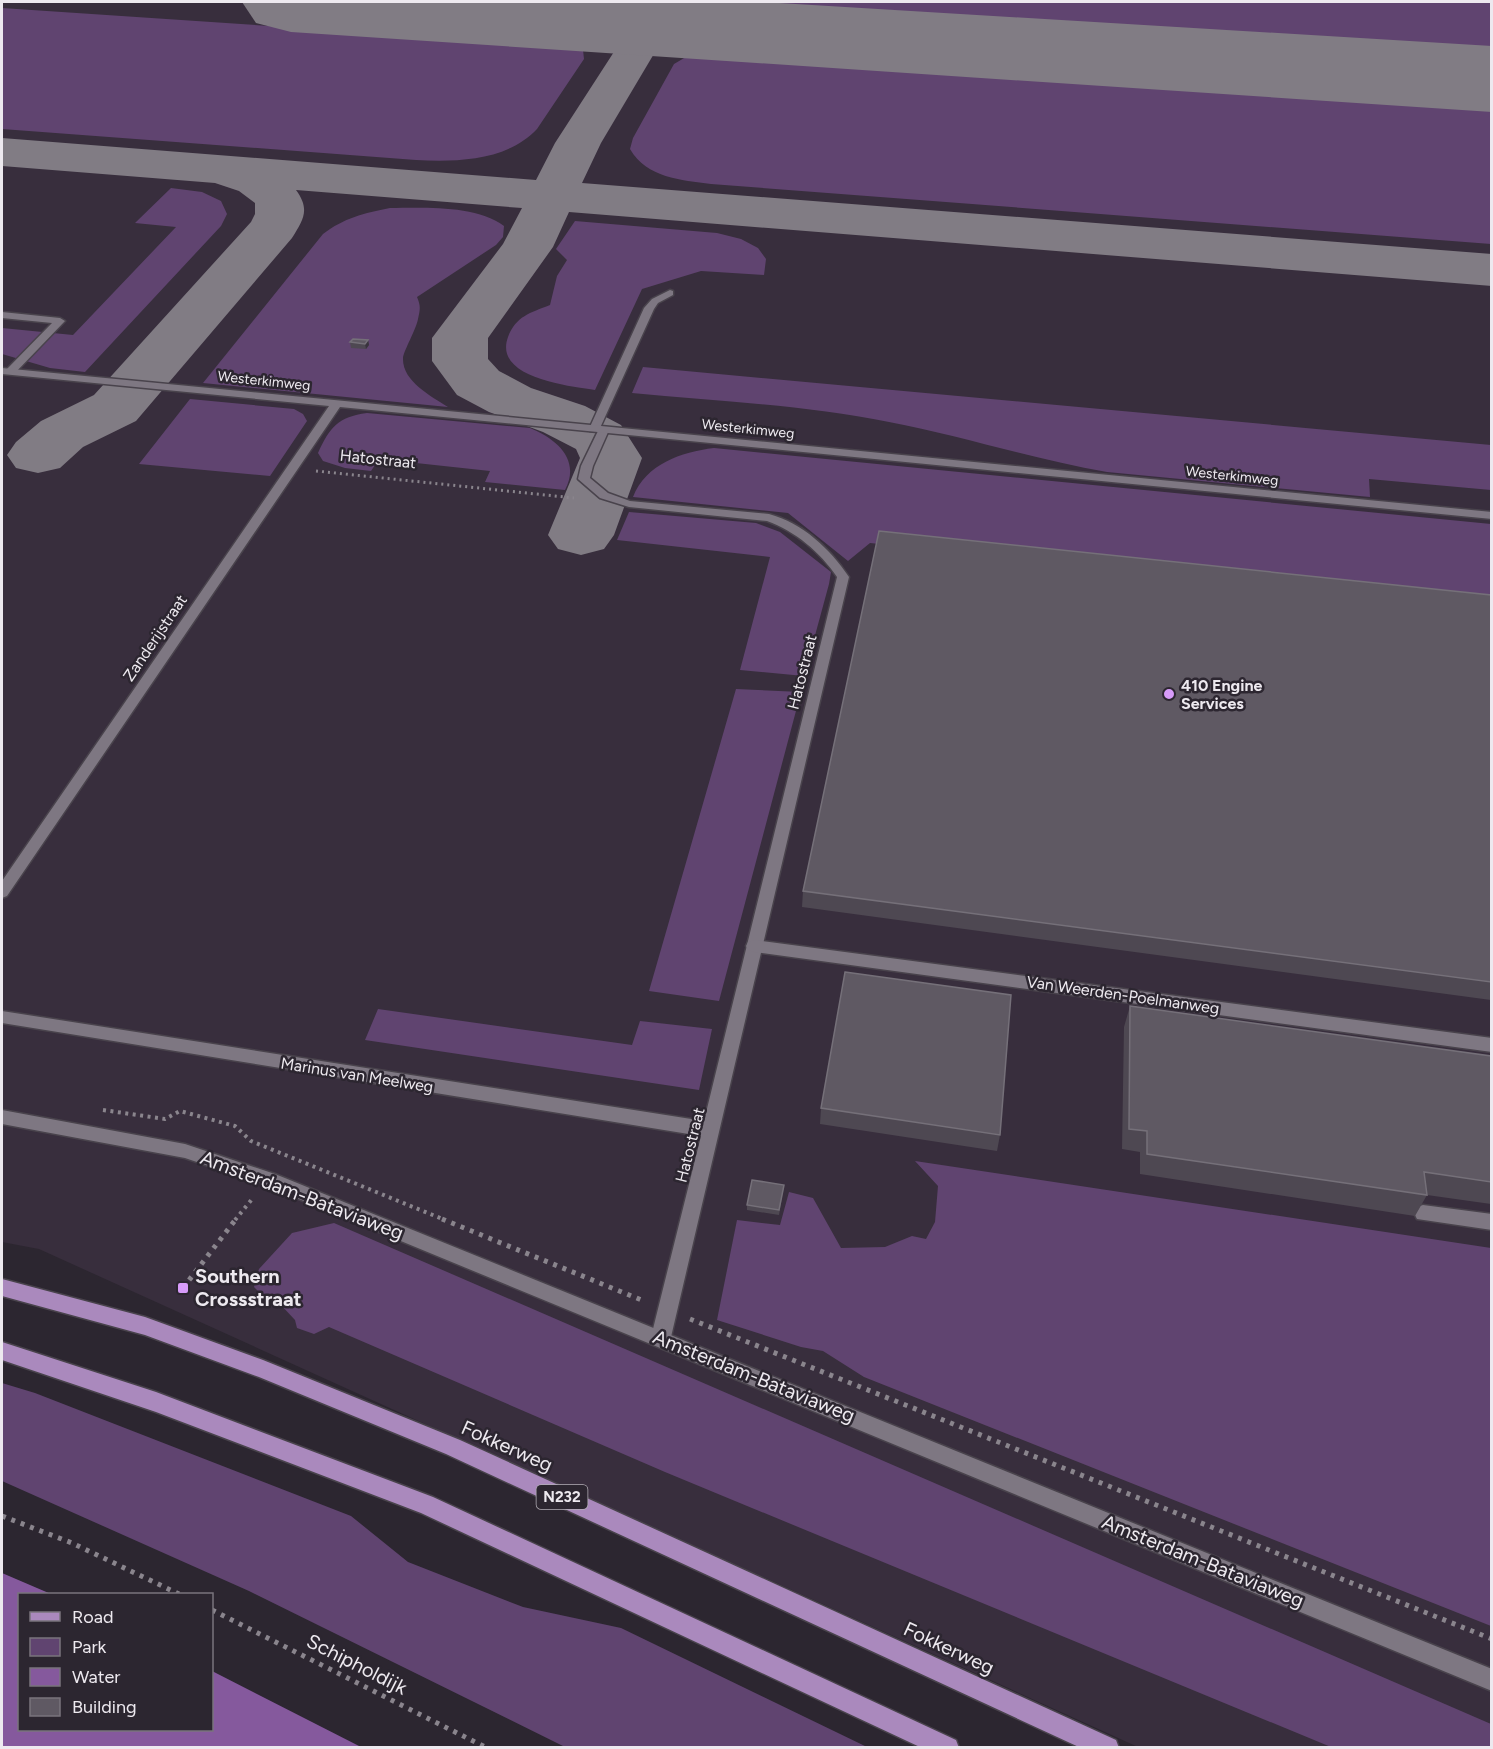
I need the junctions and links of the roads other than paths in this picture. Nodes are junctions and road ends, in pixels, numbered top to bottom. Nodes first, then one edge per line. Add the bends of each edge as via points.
1 (670, 293) dead end
2 (2, 315) edge
3 (6, 371) edge
4 (337, 403) junction
5 (599, 429) junction
6 (1491, 516) edge
7 (2, 892) edge
8 (754, 946) junction
9 (2, 1017) edge
10 (1491, 1045) edge
11 (2, 1117) edge
12 (712, 1130) junction
13 (1423, 1213) edge
14 (1491, 1222) edge
15 (2, 1288) edge
16 (661, 1337) junction
17 (2, 1351) edge
18 (1491, 1680) edge
19 (948, 1748) edge
20 (1108, 1748) edge

1 - 5 street via 649,308
2 - 3 street via 60,321
3 - 4 street, Westerkimweg
4 - 5 street, Westerkimweg
4 - 7 street, Zanderijstraat
5 - 6 street, Westerkimweg
5 - 8 street, Hatostraat via 584,479 609,499 784,522 837,566 843,577
8 - 10 street, Van Weerden-Poelmanweg
8 - 12 street, Hatostraat
9 - 12 street, Marinus van Meelweg
11 - 16 street, Amsterdam-Bataviaweg via 185,1151 269,1179
12 - 16 street, Hatostraat
13 - 14 street
15 - 20 main road, Fokkerweg / N232 via 145,1326 263,1369 453,1447
16 - 18 street, Amsterdam-Bataviaweg
17 - 19 main road via 156,1402 426,1504

